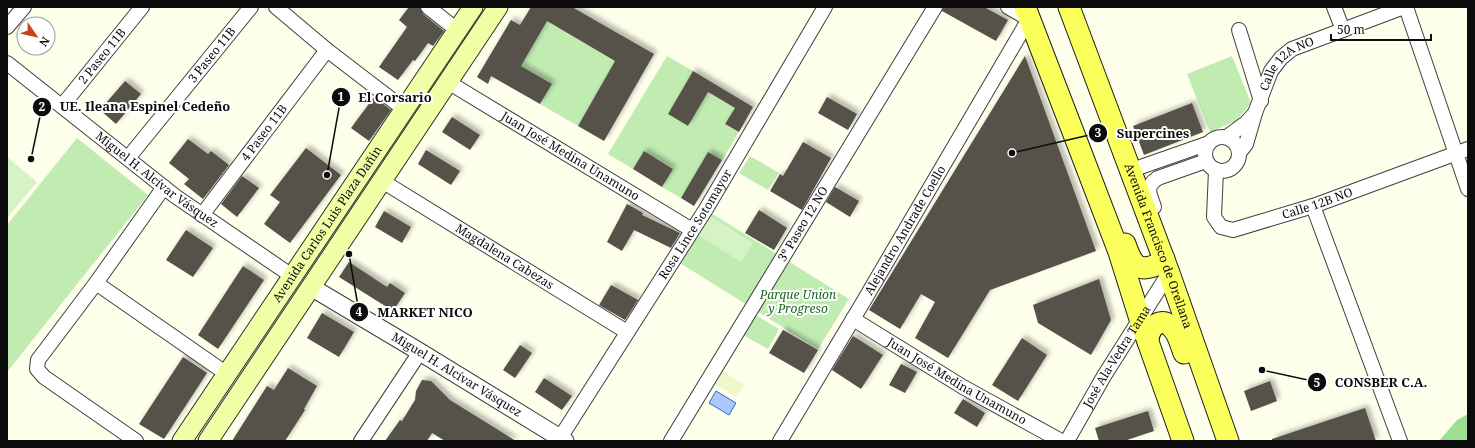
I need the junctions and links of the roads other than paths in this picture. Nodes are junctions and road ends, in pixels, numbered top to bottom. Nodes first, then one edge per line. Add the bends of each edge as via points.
1 (24, 7) edge
2 (142, 7) edge
3 (251, 7) edge
4 (276, 7) edge
5 (428, 7) edge
6 (472, 7) edge
7 (498, 7) edge
8 (825, 7) edge
9 (935, 7) edge
10 (1008, 7) edge
11 (1068, 7) edge
12 (1334, 7) edge
13 (1405, 7) edge
14 (1027, 13) edge
15 (7, 27) edge
16 (457, 30) junction
17 (1239, 30) dead end
18 (1343, 30) junction
19 (327, 50) junction
20 (7, 63) edge
21 (448, 82) junction
22 (62, 106) junction
23 (1258, 107) junction
24 (404, 109) junction
25 (1227, 138) junction
26 (1209, 143) junction
27 (1080, 150) junction
28 (1462, 151) edge
29 (1239, 153) junction
30 (128, 158) junction
31 (1211, 166) junction
32 (1129, 170) junction
33 (382, 181) junction
34 (164, 187) junction
35 (1468, 189) edge
36 (1313, 206) junction
37 (202, 215) junction
38 (692, 230) junction
39 (1166, 266) junction
40 (292, 276) junction
41 (96, 283) junction
42 (311, 287) junction
43 (853, 319) junction
44 (1140, 319) junction
45 (627, 332) junction
46 (1148, 342) junction
47 (420, 352) junction
48 (227, 374) junction
49 (566, 440) edge
50 (136, 441) edge
51 (182, 441) edge
52 (208, 441) edge
53 (362, 441) edge
54 (671, 441) edge
55 (780, 441) edge
56 (1061, 441) edge
57 (1067, 441) edge
58 (1183, 441) edge
59 (1227, 441) edge
60 (1400, 441) edge

1 - 15 street
2 - 22 street, 2 Paseo 11B
3 - 30 street, 3 Paseo 11B
4 - 19 street
5 - 16 street
6 - 16 main road, Avenida Carlos Luis Plaza Dañin
7 - 21 main road, Avenida Carlos Luis Plaza Dañin
8 - 38 street, Rosa Lince Sotomayor
9 - 54 street, 3º Paseo 12 NO
10 - 14 street
11 - 32 main road, Avenida Francisco de Orellana
12 - 18 street
13 - 18 street, Calle 12A NO
13 - 28 street
14 - 27 main road
14 - 43 street, Alejandro Andrade Coello
16 - 24 main road, Avenida Carlos Luis Plaza Dañin
17 - 23 street
18 - 23 street, Calle 12A NO via 1292,49 1281,58 1271,71
19 - 24 street
19 - 37 street, 4 Paseo 11B
20 - 22 street, Miguel H. Alcívar Vásquez
21 - 33 main road, Avenida Carlos Luis Plaza Dañin
21 - 38 street, Juan José Medina Unamuno
22 - 30 street, Miguel H. Alcívar Vásquez
23 - 25 street, Calle 12A NO via 1246,123
23 - 29 street, Calle 12A NO via 1246,144
24 - 40 main road, Avenida Carlos Luis Plaza Dañin
25 - 26 street via 1217,138
25 - 29 street via 1236,145
26 - 31 street via 1205,152
26 - 32 street
27 - 39 main road via 1100,178 1132,261 1138,267
27 - 44 main road via 1119,252
28 - 35 street
28 - 36 street, Calle 12B NO
29 - 31 street via 1237,162 1231,168 1221,171
30 - 34 street, Miguel H. Alcívar Vásquez
31 - 36 street, Calle 12B NO via 1214,217 1221,227 1233,230
31 - 39 street via 1158,178 1150,185 1149,193 1168,245
32 - 39 main road, Avenida Francisco de Orellana
33 - 42 main road, Avenida Carlos Luis Plaza Dañin
33 - 45 street, Magdalena Cabezas
34 - 37 street, Miguel H. Alcívar Vásquez
34 - 41 street
36 - 60 street
37 - 40 street, Miguel H. Alcívar Vásquez
38 - 45 street, Rosa Lince Sotomayor
39 - 44 street, José Ala-Vedra Tama
39 - 59 main road, Avenida Francisco de Orellana
40 - 48 main road, Avenida Carlos Luis Plaza Dañin
41 - 48 street
41 - 50 street via 38,360 37,369 44,377
42 - 47 street, Miguel H. Alcívar Vásquez
42 - 52 main road, Avenida Carlos Luis Plaza Dañin
43 - 55 street, Alejandro Andrade Coello
43 - 56 street, Juan José Medina Unamuno via 963,387
44 - 46 main road
44 - 57 street, José Ala-Vedra Tama
45 - 49 street, Rosa Lince Sotomayor
46 - 58 main road
46 - 59 main road via 1150,331 1155,324 1164,323 1174,329 1207,418
47 - 49 street, Miguel H. Alcívar Vásquez
47 - 53 street
48 - 51 main road, Avenida Carlos Luis Plaza Dañin

